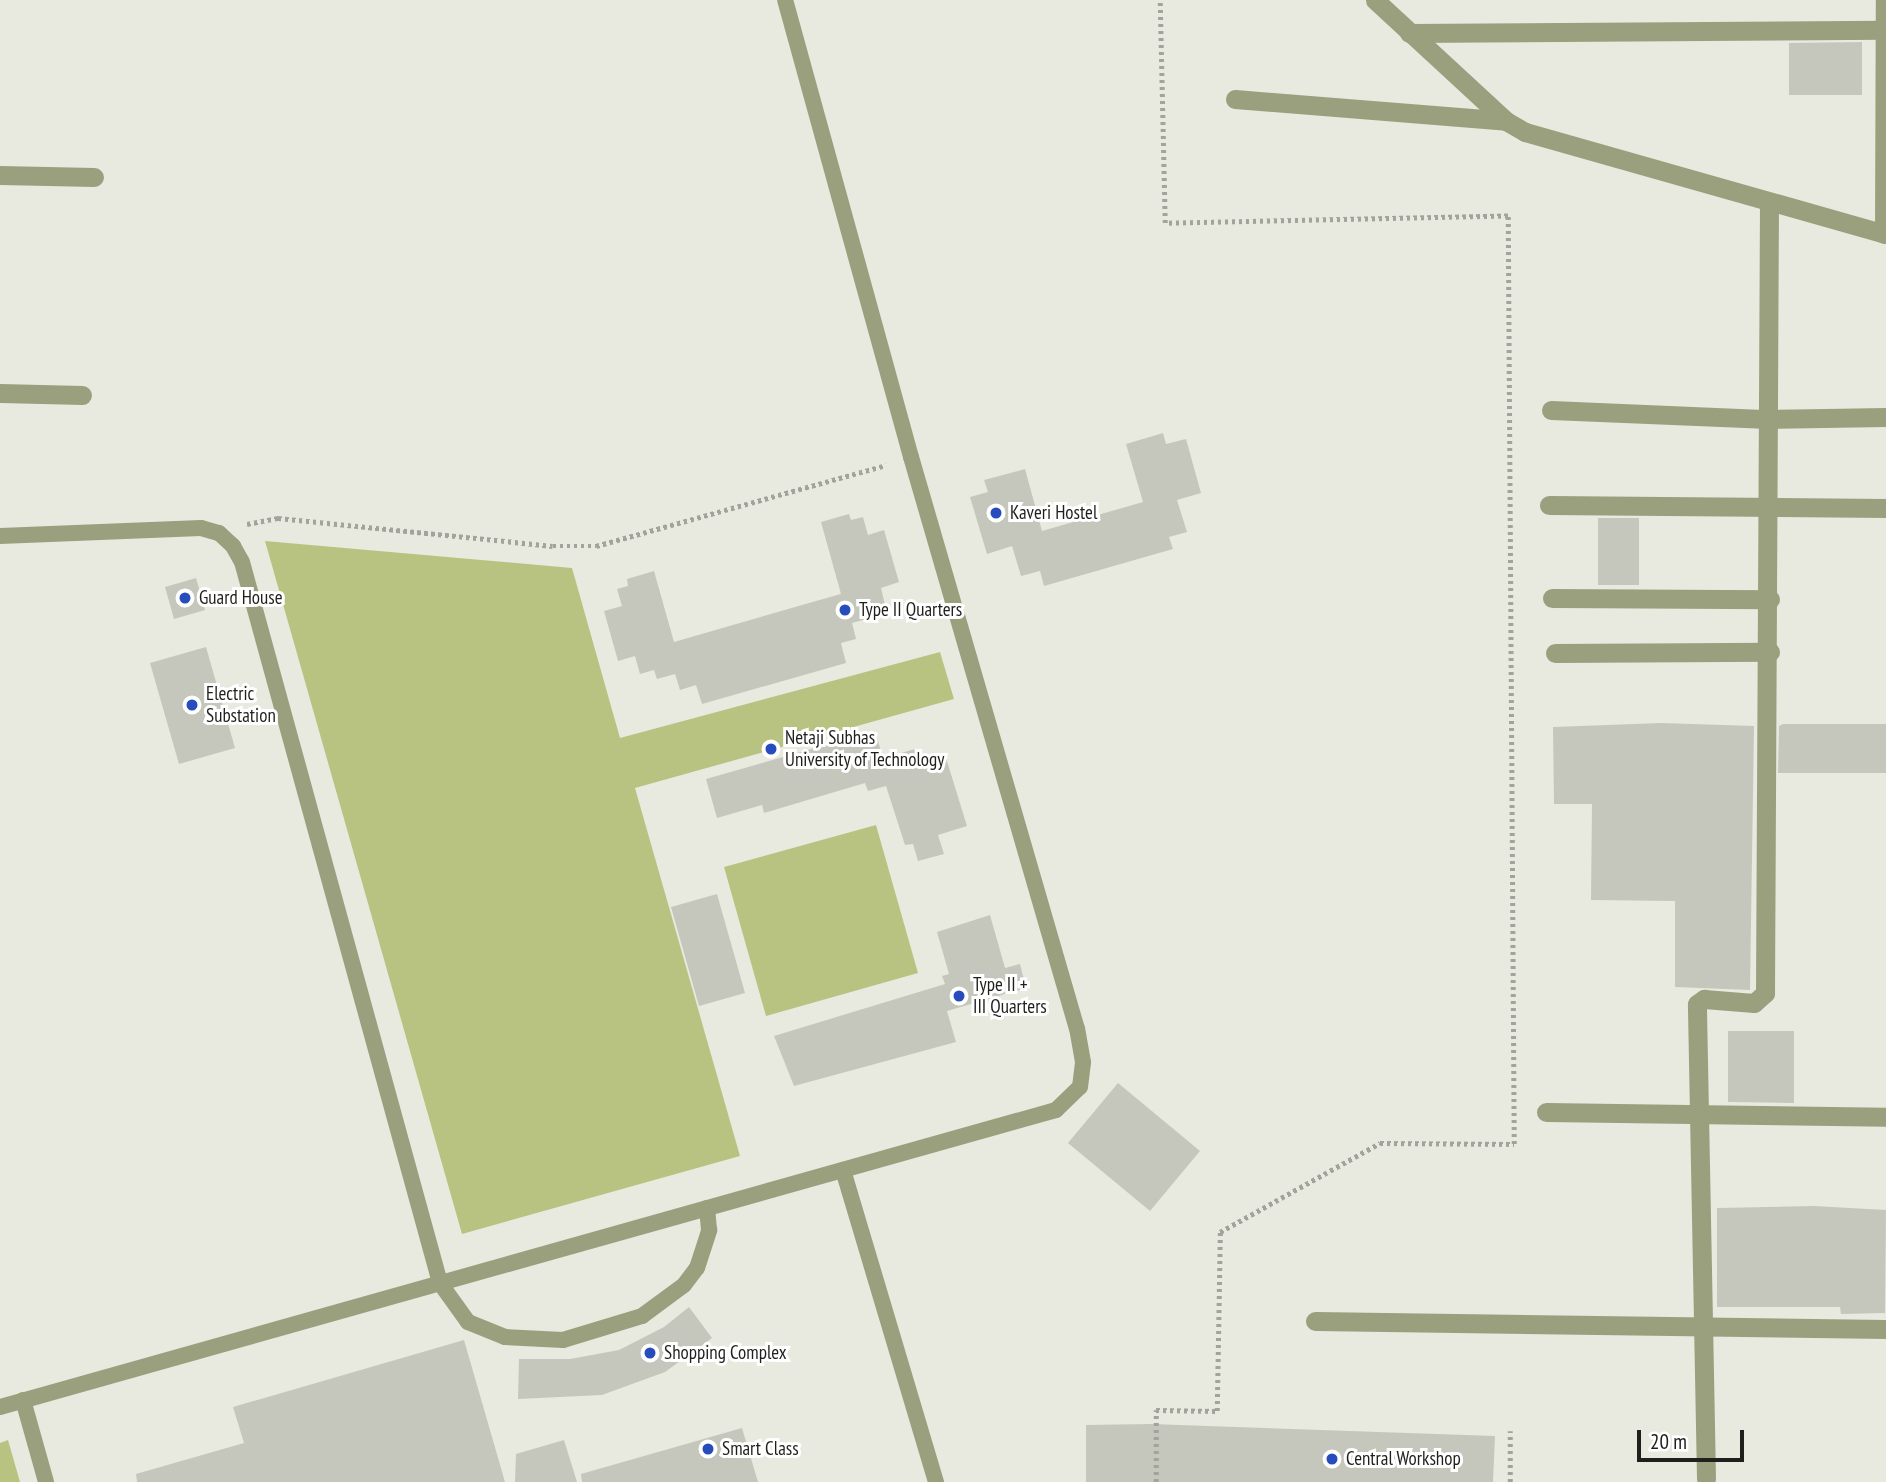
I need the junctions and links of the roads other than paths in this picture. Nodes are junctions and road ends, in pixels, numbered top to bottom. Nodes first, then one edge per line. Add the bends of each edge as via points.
1 (785, 0) edge
2 (1375, 0) edge
3 (1885, 0) edge
4 (1885, 30) edge
5 (1409, 33) junction
6 (1235, 99) dead end
7 (1506, 121) junction
8 (0, 175) edge
9 (94, 177) dead end
10 (1769, 202) junction
11 (1885, 234) edge
12 (0, 393) edge
13 (82, 395) dead end
14 (1551, 410) dead end
15 (1886, 417) edge
16 (1769, 419) junction
17 (1549, 505) dead end
18 (1769, 506) junction
19 (1886, 508) edge
20 (0, 536) edge
21 (1552, 598) dead end
22 (1770, 599) junction
23 (1770, 652) junction
24 (1555, 653) dead end
25 (1546, 1112) dead end
26 (1700, 1114) junction
27 (1886, 1117) edge
28 (843, 1170) junction
29 (707, 1208) junction
30 (440, 1283) junction
31 (1315, 1321) dead end
32 (1703, 1325) junction
33 (1886, 1329) edge
34 (23, 1400) junction
35 (0, 1407) edge
36 (1706, 1478) dead end
37 (47, 1482) edge
38 (936, 1482) edge

1 - 28 lane via 911,457 1077,1028 1083,1076 1073,1098 1056,1110
2 - 5 street
3 - 4 street
4 - 5 street
4 - 11 street
5 - 7 street
6 - 7 street
7 - 10 street via 1544,140
8 - 9 street
10 - 11 street
10 - 16 street
12 - 13 street
14 - 16 street
15 - 16 street
16 - 18 street
17 - 18 street
18 - 19 street
18 - 22 street
20 - 30 lane via 181,528 219,533 242,562
21 - 22 street
22 - 23 street
23 - 24 street
23 - 26 street via 1765,993 1755,1003 1704,999 1697,1004
25 - 26 street
26 - 27 street
26 - 32 street
28 - 29 lane
28 - 38 lane
29 - 30 lane
29 - 30 lane via 706,1247 684,1285 642,1316 589,1335 531,1340 484,1331 455,1309
30 - 34 lane
31 - 32 street
32 - 33 street
32 - 36 street
34 - 35 lane
34 - 37 lane

